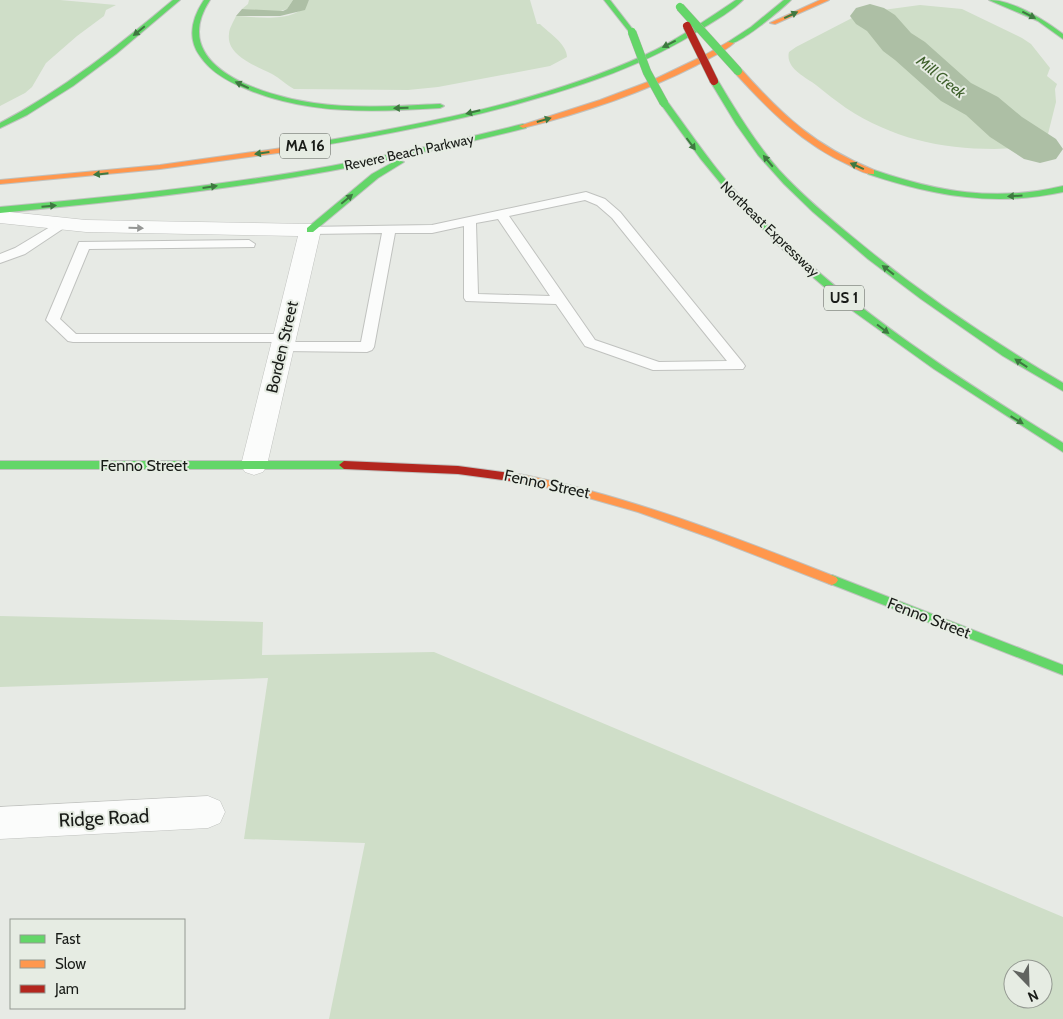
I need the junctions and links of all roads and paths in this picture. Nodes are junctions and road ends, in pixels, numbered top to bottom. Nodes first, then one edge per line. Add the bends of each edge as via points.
1 (176, 0) edge
2 (207, 0) edge
3 (607, 0) edge
4 (740, 0) edge
5 (788, 0) edge
6 (826, 0) edge
7 (992, 0) edge
8 (679, 4) edge
9 (626, 6) dead end
10 (632, 32) junction
11 (1063, 37) edge
12 (730, 43) junction
13 (604, 73) junction
14 (467, 102) dead end
15 (450, 104) dead end
16 (0, 126) edge
17 (429, 149) junction
18 (0, 182) edge
19 (1063, 189) edge
20 (0, 210) edge
21 (501, 214) junction
22 (0, 217) edge
23 (470, 221) junction
24 (60, 225) junction
25 (389, 229) junction
26 (310, 230) junction
27 (172, 237) junction
28 (249, 244) dead end
29 (0, 259) edge
30 (560, 300) junction
31 (283, 342) junction
32 (1063, 388) edge
33 (1063, 448) edge
34 (0, 465) edge
35 (254, 465) junction
36 (1063, 670) edge
37 (208, 812) dead end
38 (0, 823) edge

1 -> 16 main road via 59,95
15 -> 2 main road via 373,109 323,106 286,101 240,85 209,64 195,40 198,14
3 - 10 main road
4 -> 13 main road, Revere Beach Parkway / MA 16 via 677,40
5 - 12 main road, Revere Beach Parkway / MA 16
12 -> 6 main road
7 -> 11 main road via 1040,20
19 -> 8 main road, bridge via 1001,197 942,192 889,178 836,155 797,131 762,99
32 -> 8 main road, bridge via 944,312 869,256 771,165 744,130 714,81
9 - 10 main road, Northeast Expressway / US 1
10 -> 33 main road, Northeast Expressway / US 1, bridge via 647,72 694,148 770,232 834,290 944,373
17 -> 12 main road, Revere Beach Parkway / MA 16 via 513,129 616,97 680,70
13 - 14 main road
13 -> 18 main road, Revere Beach Parkway / MA 16 via 486,109 356,138 178,165
20 -> 17 main road, Revere Beach Parkway / MA 16 via 226,185
26 -> 17 main road via 375,176
21 - 23 lane
21 - 30 lane
21 - 30 lane via 586,196 601,202 616,215 738,366 658,368 590,343
22 - 24 street
23 - 25 lane via 432,229
23 - 30 lane via 471,298
24 -> 27 street
24 - 29 lane via 20,252
25 - 26 lane
25 - 31 lane via 367,347
26 - 27 street
26 - 31 street, Borden Street
27 - 28 lane
27 - 31 lane via 84,246 53,320 73,338
31 - 35 street, Borden Street
34 - 35 main road, Fenno Street
35 - 36 main road, Fenno Street via 379,465 458,470 528,479 595,494 682,522
37 - 38 street, Ridge Road

